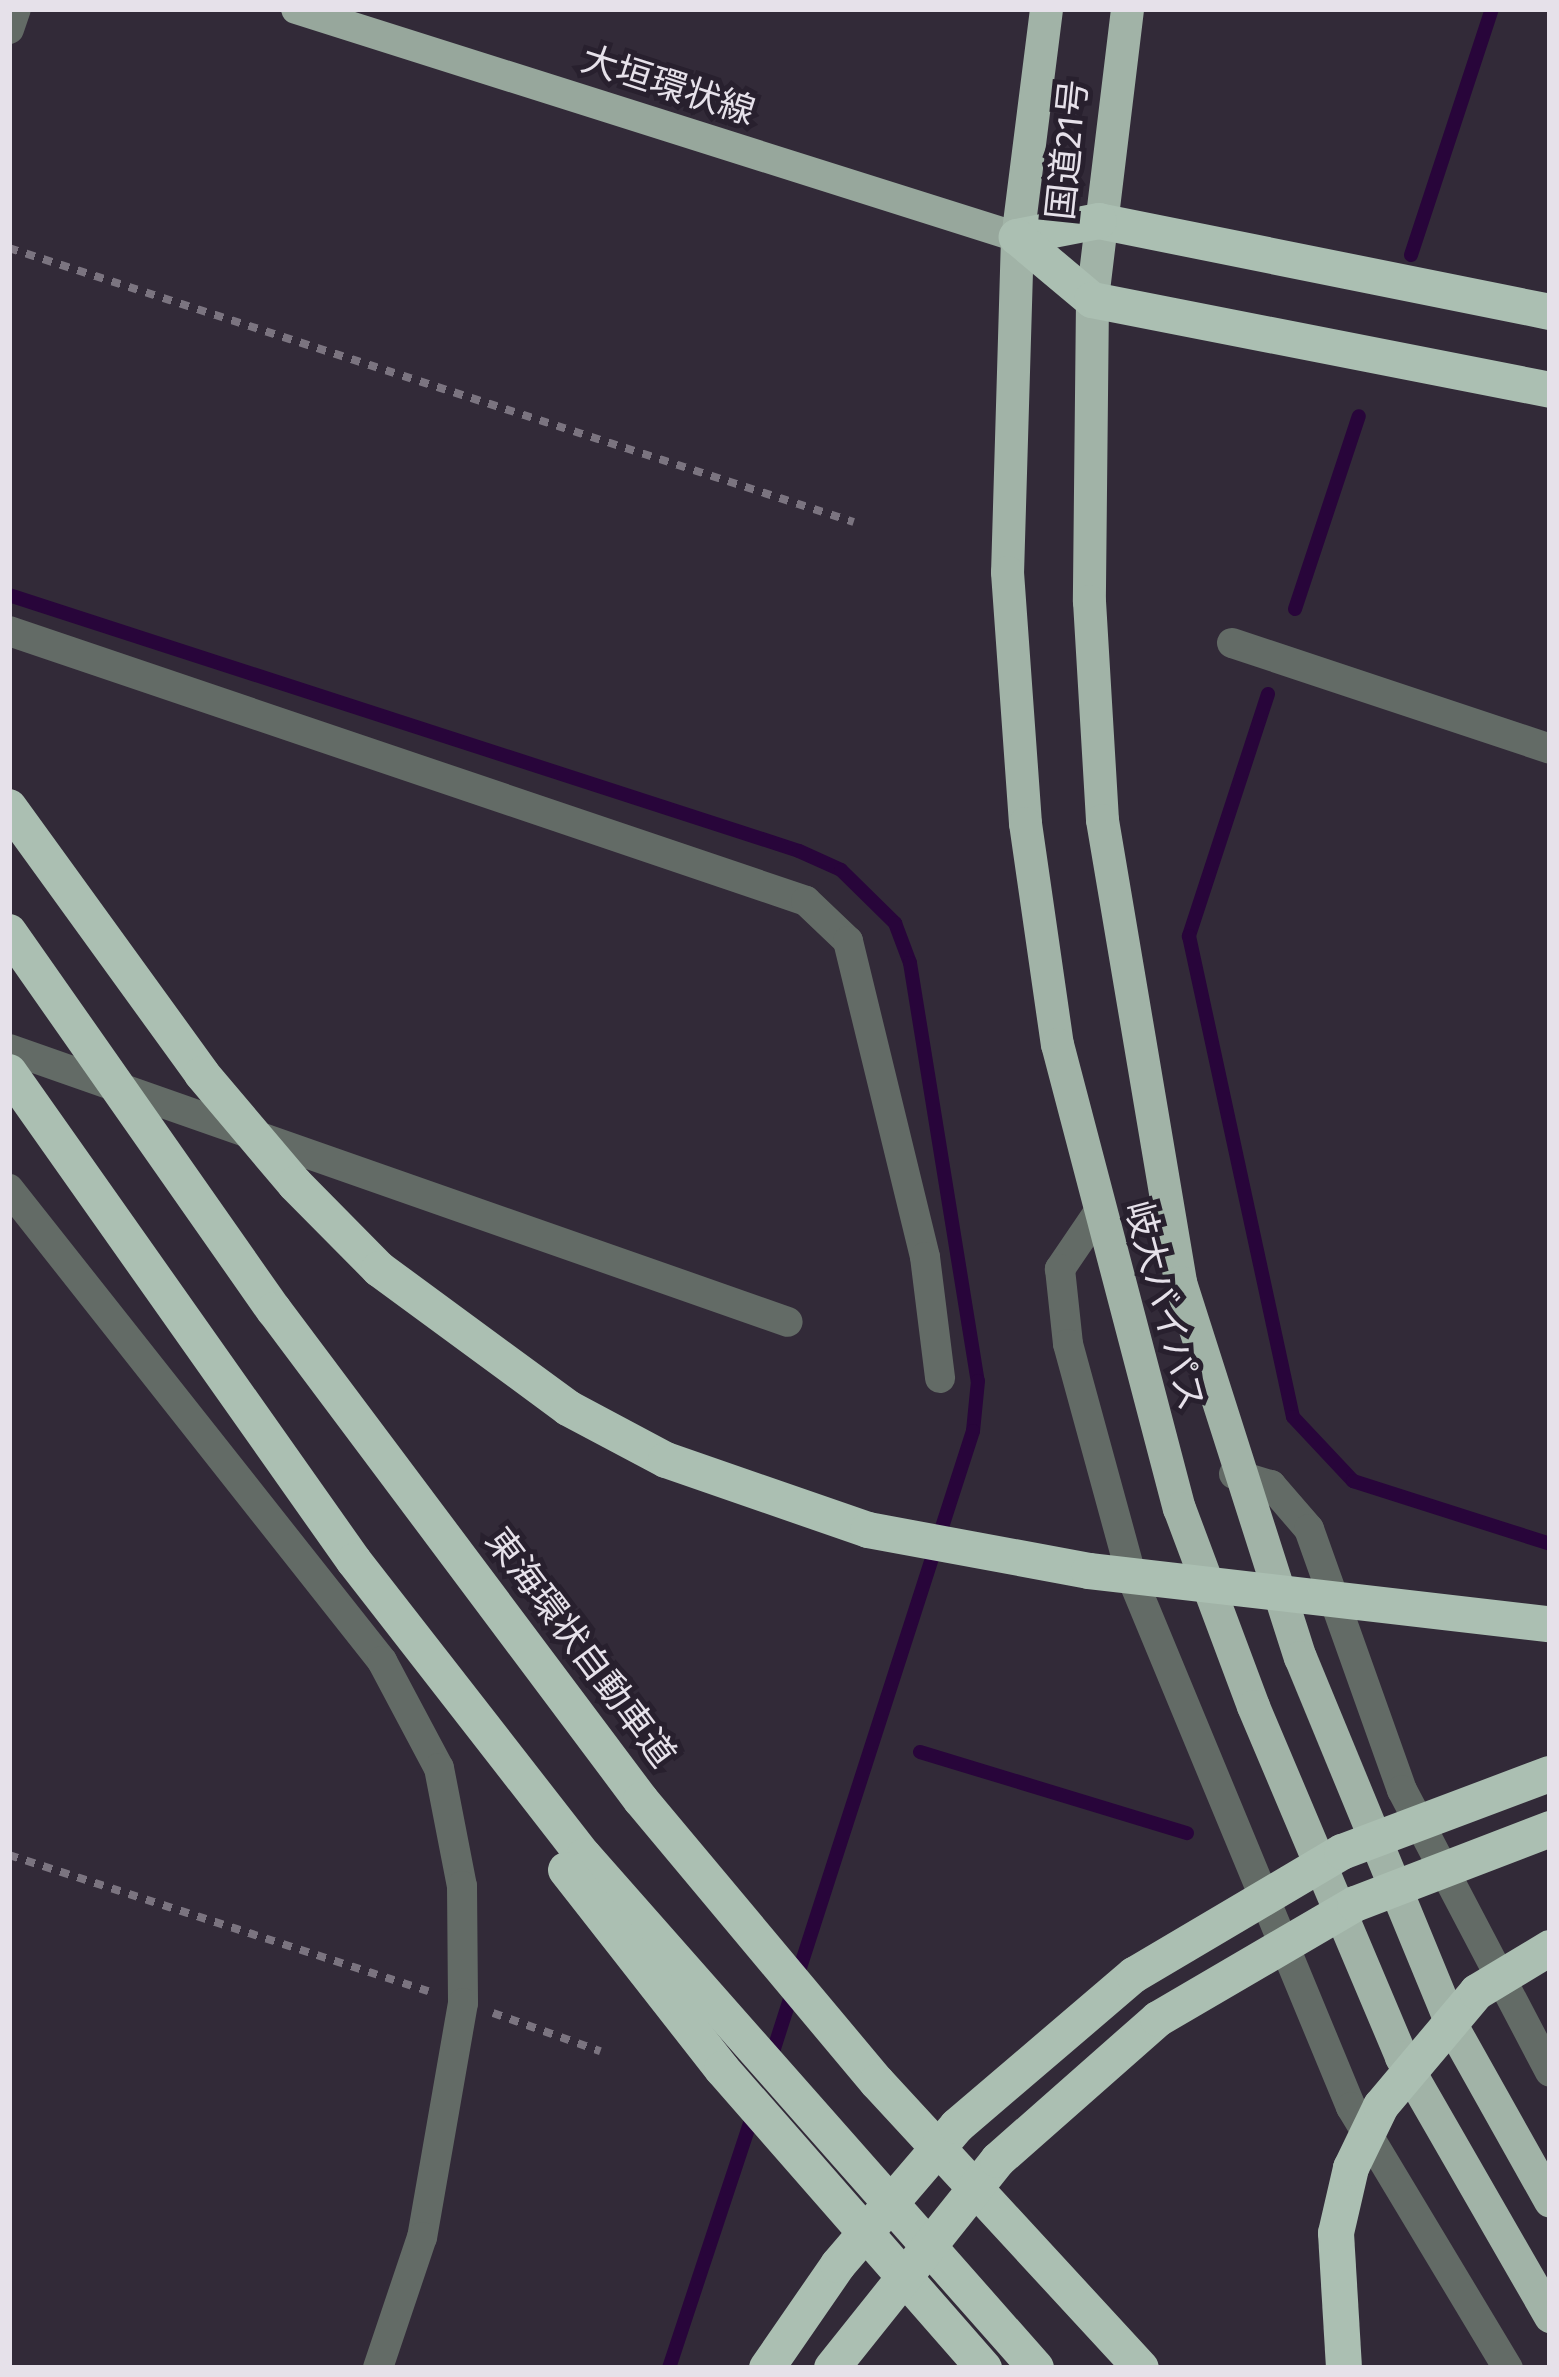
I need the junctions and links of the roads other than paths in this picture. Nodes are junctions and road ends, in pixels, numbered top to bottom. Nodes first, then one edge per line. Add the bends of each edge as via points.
1 (16, 9) edge
2 (296, 9) edge
3 (1046, 9) edge
4 (1127, 9) edge
5 (9, 29) edge
6 (1099, 221) junction
7 (1017, 237) junction
8 (1092, 300) junction
9 (1550, 312) edge
10 (1550, 390) edge
11 (9, 631) edge
12 (1232, 643) dead end
13 (1550, 749) edge
14 (9, 807) edge
15 (9, 932) edge
16 (9, 1049) edge
17 (9, 1072) edge
18 (9, 1189) edge
19 (1098, 1213) junction
20 (788, 1322) dead end
21 (940, 1378) dead end
22 (1234, 1474) junction
23 (354, 1561) junction
24 (1550, 1624) edge
25 (1550, 1774) edge
26 (1550, 1828) edge
27 (1550, 1948) edge
28 (1550, 2072) edge
29 (1550, 2201) edge
30 (1550, 2316) edge
31 (378, 2368) edge
32 (767, 2368) edge
33 (832, 2368) edge
34 (984, 2368) edge
35 (1036, 2368) edge
36 (1141, 2368) edge
37 (1344, 2368) edge
38 (1508, 2368) edge

1 - 5 street
2 - 7 main road, 大垣環状線
3 - 7 highway, 国道21号
4 - 6 highway, 国道21号
6 - 7 highway
6 - 8 highway, 国道21号
6 - 9 highway
7 - 8 highway
7 - 19 highway, 岐大バイパス via 1007,572 1025,823 1057,1044
8 - 10 highway
8 - 22 highway, 岐大バイパス via 1089,602 1102,820 1180,1282
11 - 21 street via 806,901 848,941 925,1257
12 - 13 street
14 - 24 highway, bridge via 202,1074 295,1184 454,1328 587,1418 765,1500 868,1530 1089,1571
15 - 36 highway, 東海環状自動車道, bridge via 274,1310 641,1800 877,2082
16 - 20 street
17 - 23 highway
18 - 31 street via 382,1661 439,1768 462,1886 463,2003 422,2237
19 - 30 highway, 岐大バイパス via 1179,1508 1327,1891 1401,2057
19 - 38 street via 1060,1269 1068,1344 1132,1578 1351,2107
22 - 28 street via 1271,1485 1309,1528 1402,1790
22 - 29 highway, 岐大バイパス via 1453,2028
23 - 34 highway, bridge via 500,1785
23 - 35 highway, bridge via 584,1856
25 - 32 highway, bridge via 1342,1852 1134,1975 957,2126 838,2265
26 - 33 highway, bridge via 1355,1904 1158,2019 998,2160
27 - 37 highway, bridge via 1477,1992 1429,2039 1371,2126 1336,2233

